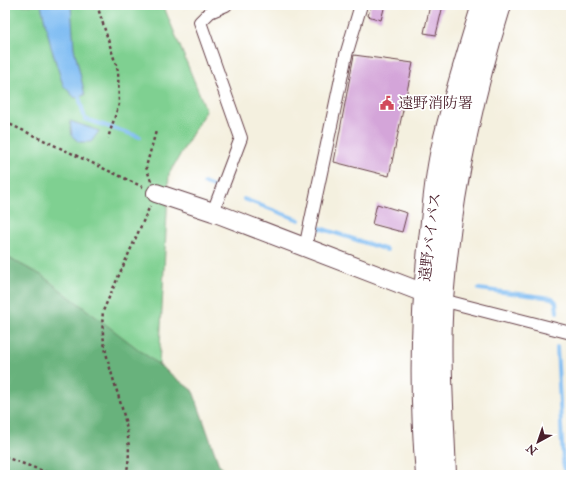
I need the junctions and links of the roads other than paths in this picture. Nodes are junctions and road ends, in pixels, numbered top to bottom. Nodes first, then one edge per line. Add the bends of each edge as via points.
1 (226, 5) edge
2 (361, 5) edge
3 (483, 5) edge
4 (500, 5) edge
5 (460, 118) junction
6 (156, 193) road end
7 (213, 212) junction
8 (305, 248) junction
9 (433, 297) junction
10 (571, 333) edge
11 (427, 475) edge
12 (446, 475) edge

1 - 7 street via 210,12 200,22 242,138
2 - 8 street via 346,55
3 - 5 highway, 遠野バイパス
4 - 5 highway, 遠野バイパス via 477,82
5 - 9 highway, 遠野バイパス via 453,204
6 - 7 street
7 - 8 street
8 - 9 street
9 - 10 street
9 - 11 highway, 遠野バイパス via 421,380
9 - 12 highway, 遠野バイパス via 442,378

